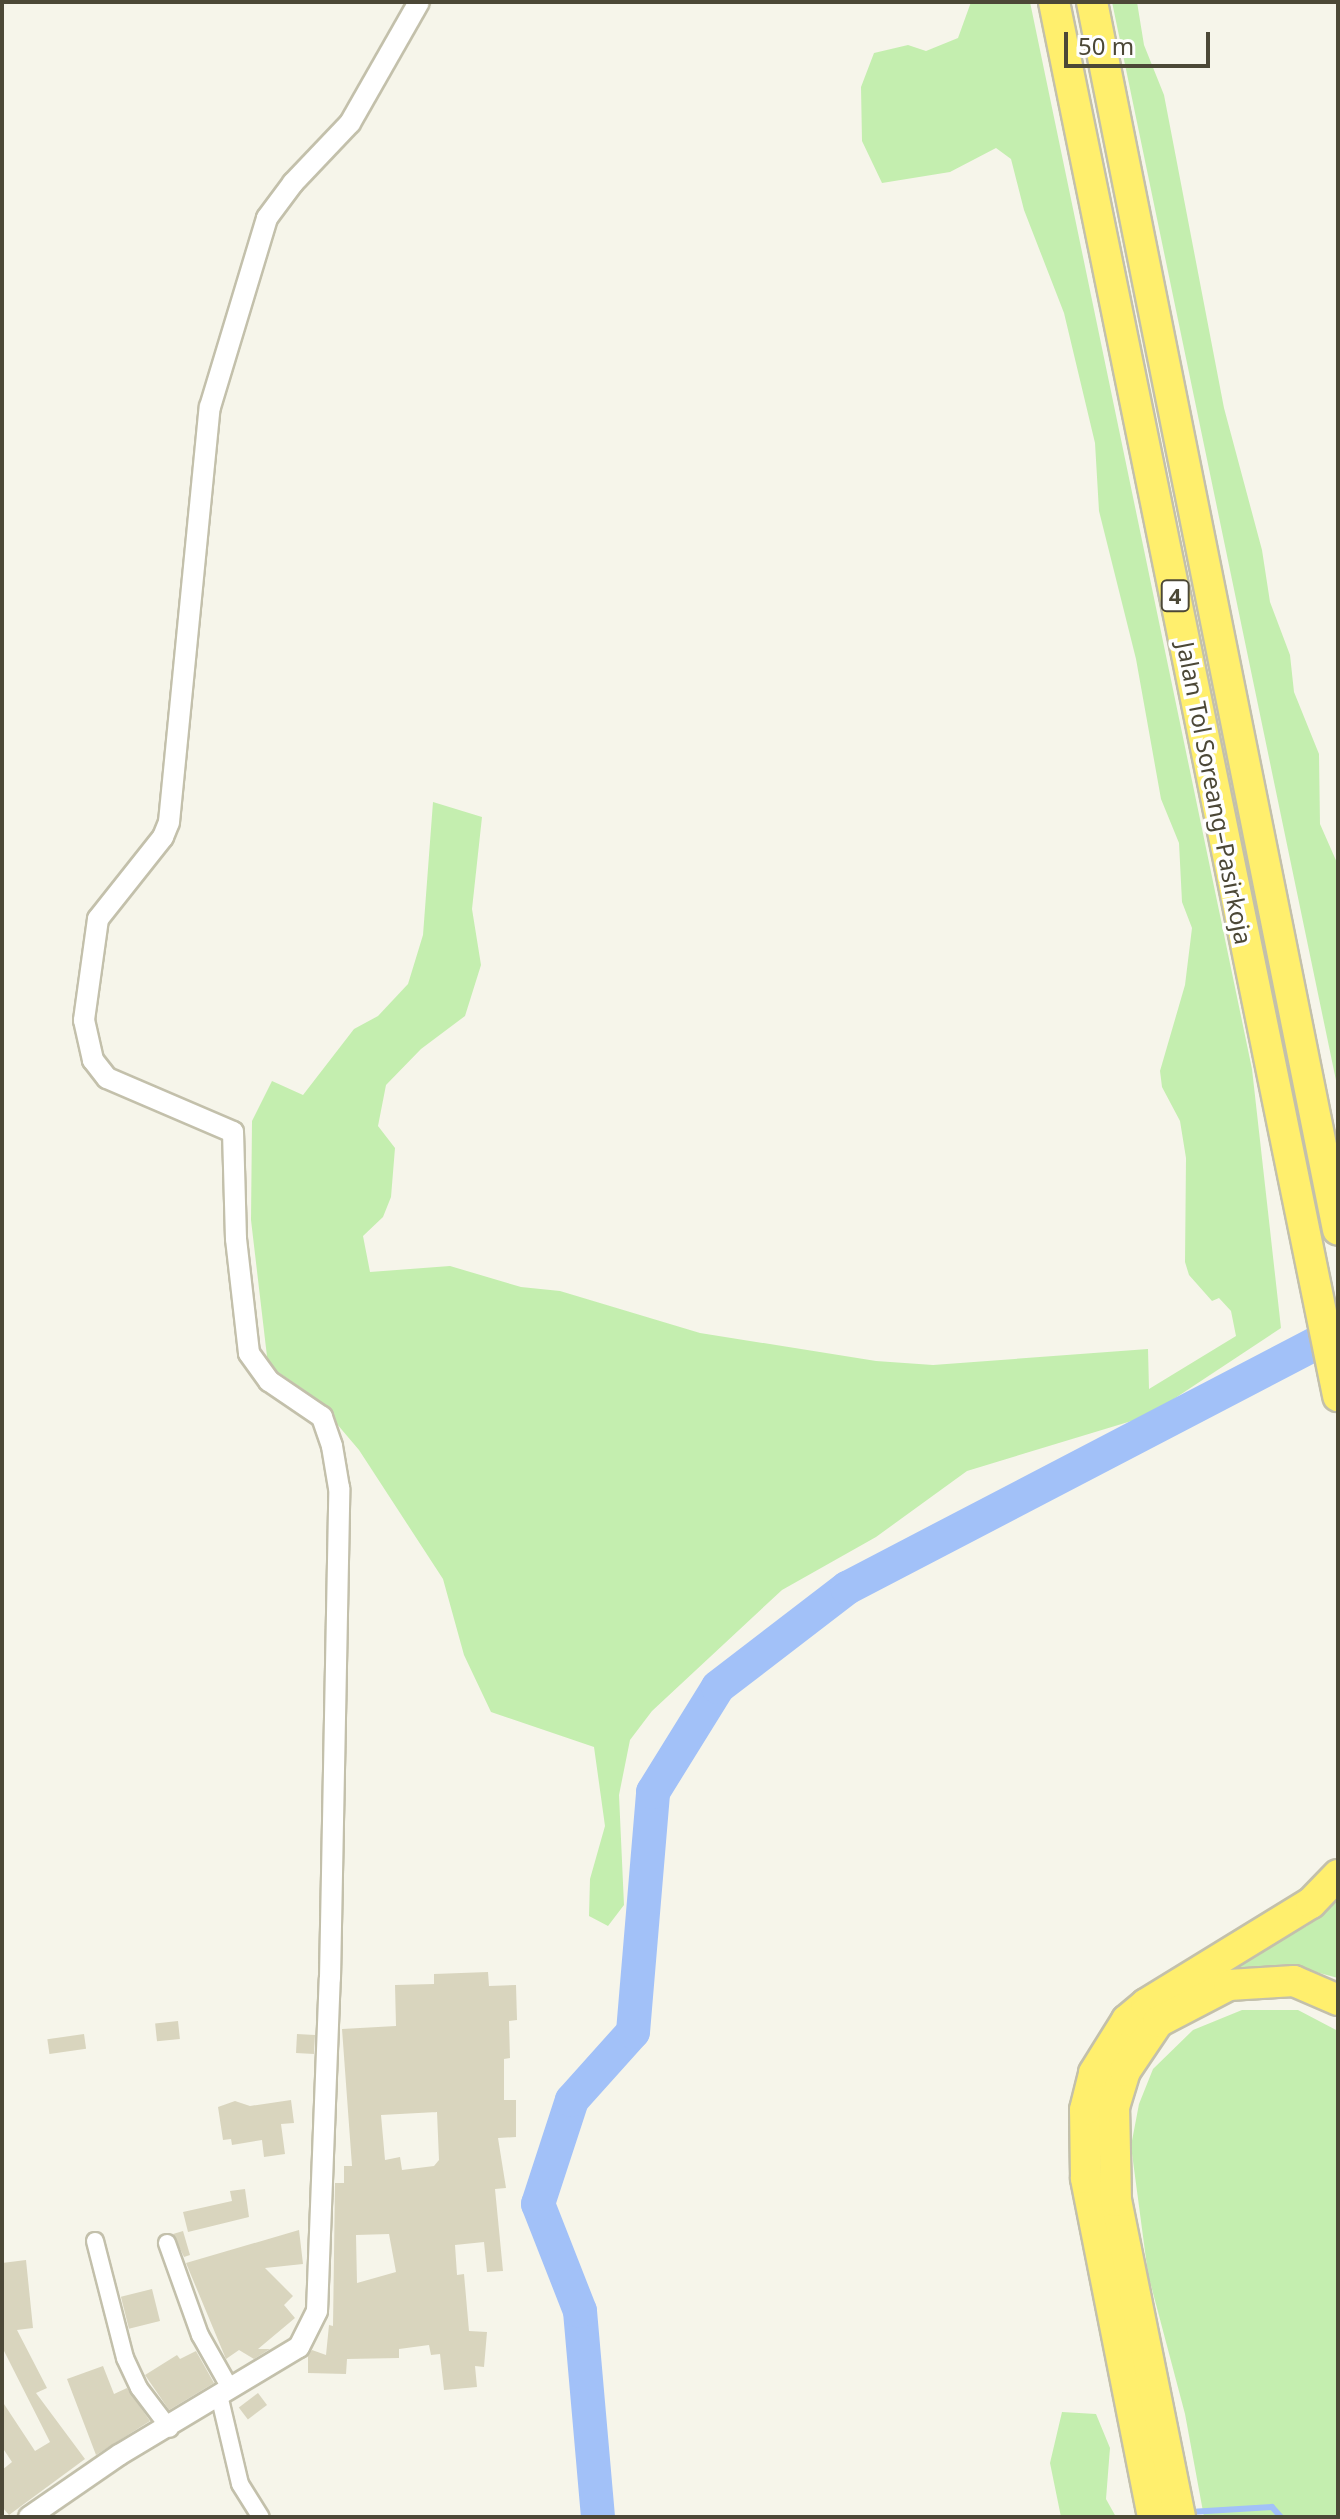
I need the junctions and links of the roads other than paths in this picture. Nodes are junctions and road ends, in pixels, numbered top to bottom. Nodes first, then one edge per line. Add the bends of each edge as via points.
1 (419, 2) edge
2 (1054, 2) edge
3 (1092, 2) edge
4 (1338, 1230) edge
5 (1338, 1396) edge
6 (1338, 1875) edge
7 (1338, 2000) edge
8 (95, 2241) dead end
9 (167, 2243) dead end
10 (225, 2391) junction
11 (170, 2429) junction
12 (1158, 2474) junction
13 (29, 2517) edge
14 (261, 2517) edge
15 (1153, 2517) edge
16 (1180, 2517) edge

1 - 10 street via 358,112 267,218 210,407 169,822 163,837 98,919 84,1020 93,1060 107,1078 233,1132 236,1239 249,1353 269,1381 322,1417 339,1488 330,1978 317,2311 299,2347
2 - 5 highway, Jalan Tol Soreang–Pasirkoja / 4
3 - 4 highway, Jalan Tol Soreang–Pasirkoja / 4
6 - 12 highway via 1311,1903 1146,2004 1127,2020 1094,2073 1085,2110 1086,2178
7 - 12 highway via 1294,1981 1229,1985 1158,2022 1125,2071 1114,2107 1116,2201
8 - 11 street via 125,2358 139,2388
9 - 10 street
10 - 11 street
10 - 14 street via 240,2484
11 - 13 street via 119,2455
12 - 15 highway
12 - 16 highway

